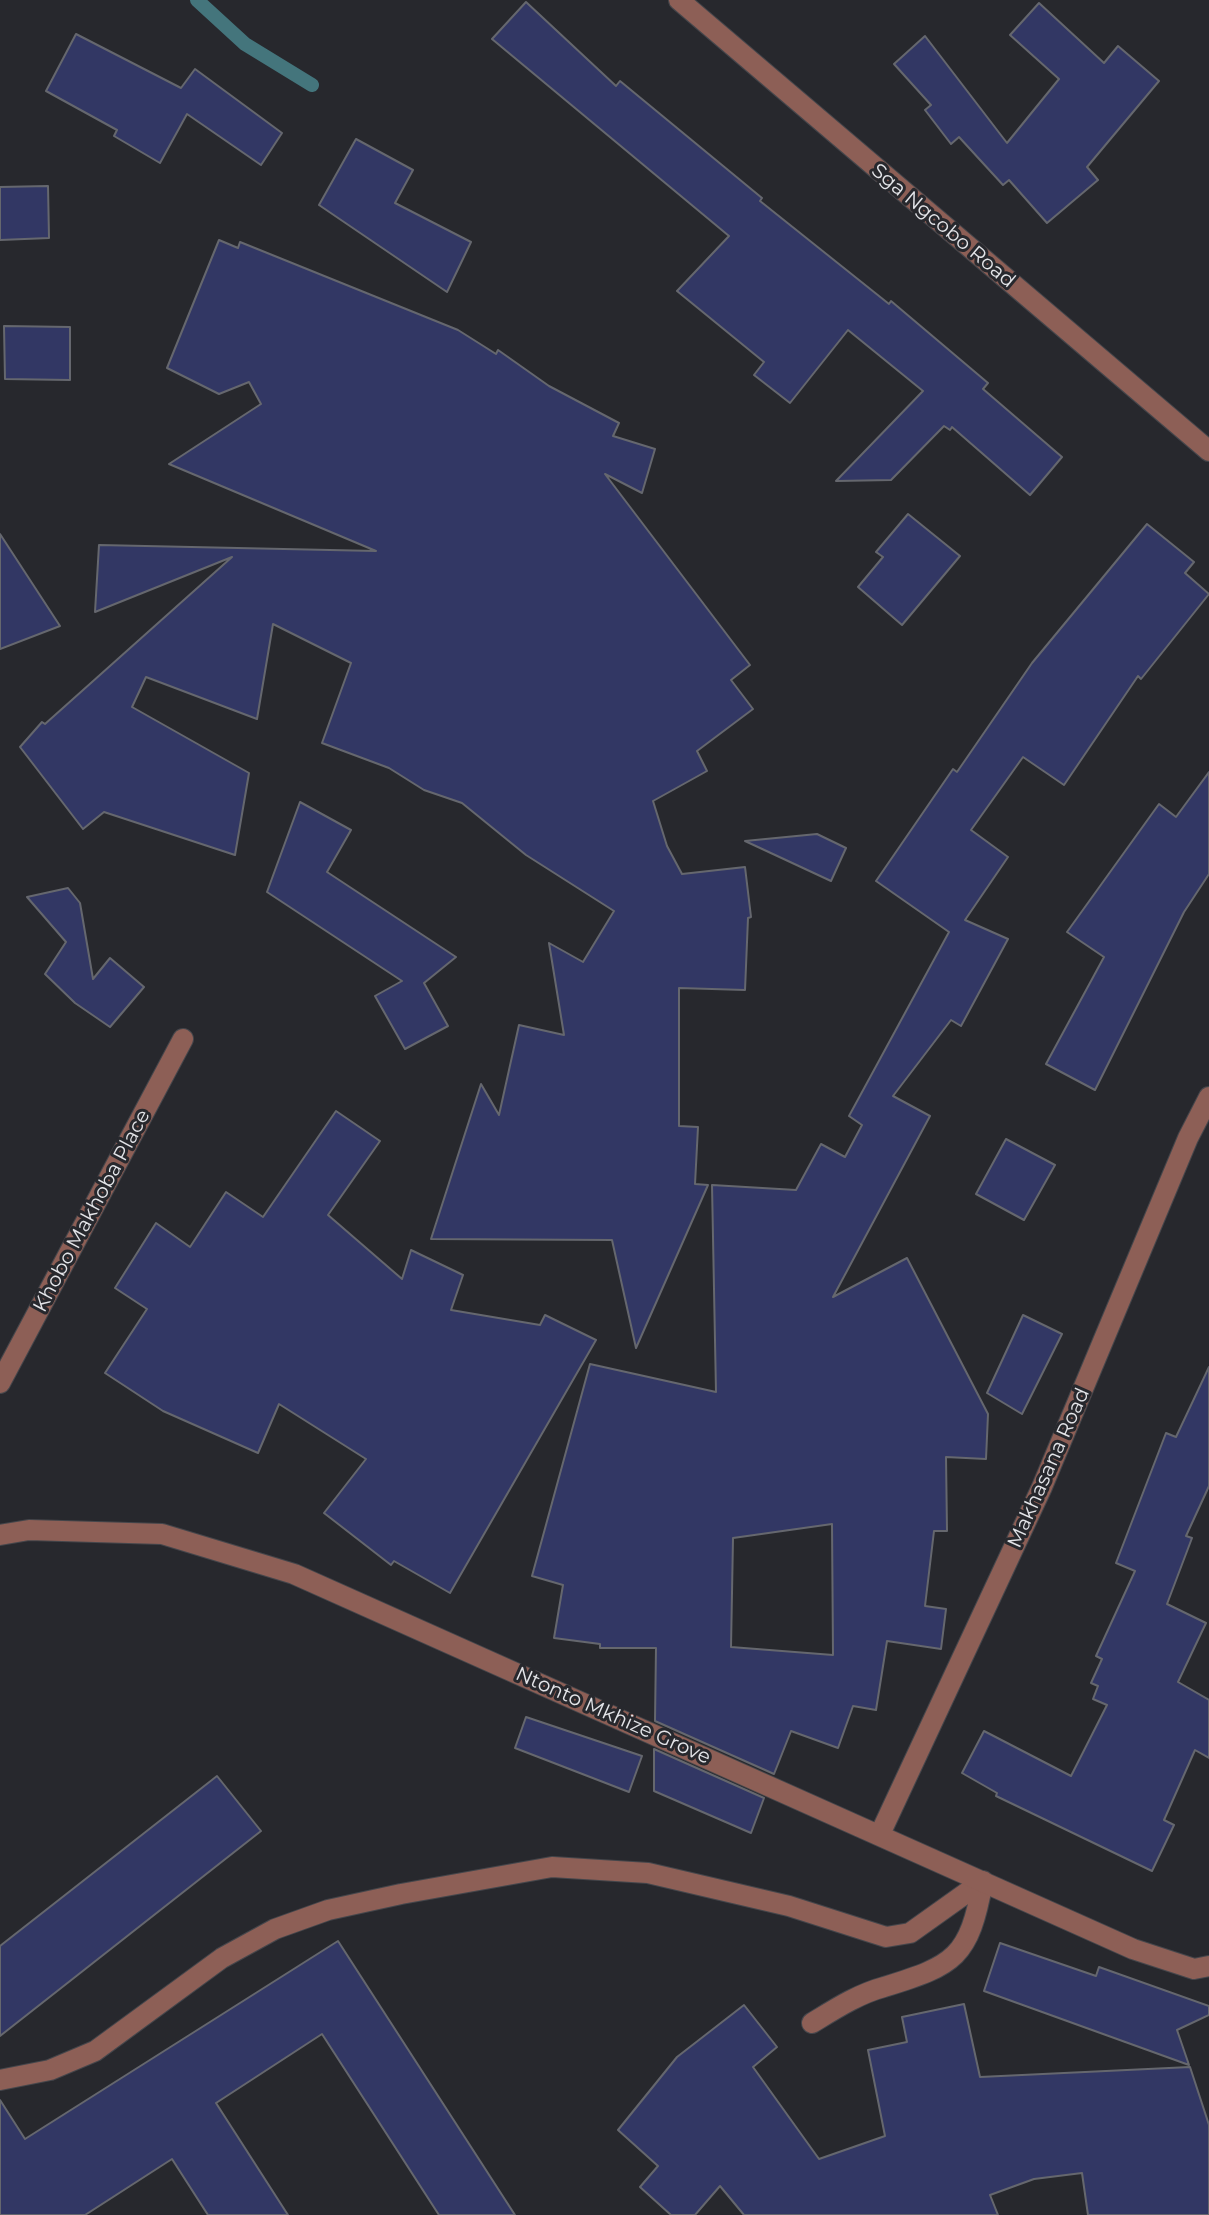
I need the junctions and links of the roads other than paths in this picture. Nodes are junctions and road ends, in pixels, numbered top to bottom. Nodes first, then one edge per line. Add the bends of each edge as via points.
1 (679, 0) edge
2 (1209, 451) edge
3 (183, 1039) dead end
4 (1209, 1097) edge
5 (0, 1383) edge
6 (0, 1535) edge
7 (880, 1834) junction
8 (983, 1881) junction
9 (1209, 1966) edge
10 (812, 2023) dead end
11 (0, 2080) edge

1 - 2 street, Sga Ngcobo Road
3 - 5 street, Khobo Makhoba Place
4 - 7 street, Makhasana Road via 1042,1487
6 - 7 street, Ntonto Mkhize Grove via 29,1530 162,1534 294,1574
7 - 8 street, Ntonto Mkhize Grove
8 - 9 street, Ntonto Mkhize Grove via 1133,1949 1194,1969
8 - 10 street via 976,1918 942,1967 861,1996
8 - 11 street via 910,1933 886,1937 789,1906 648,1873 552,1867 401,1894 328,1910 275,1929 222,1958 95,2051 50,2070

